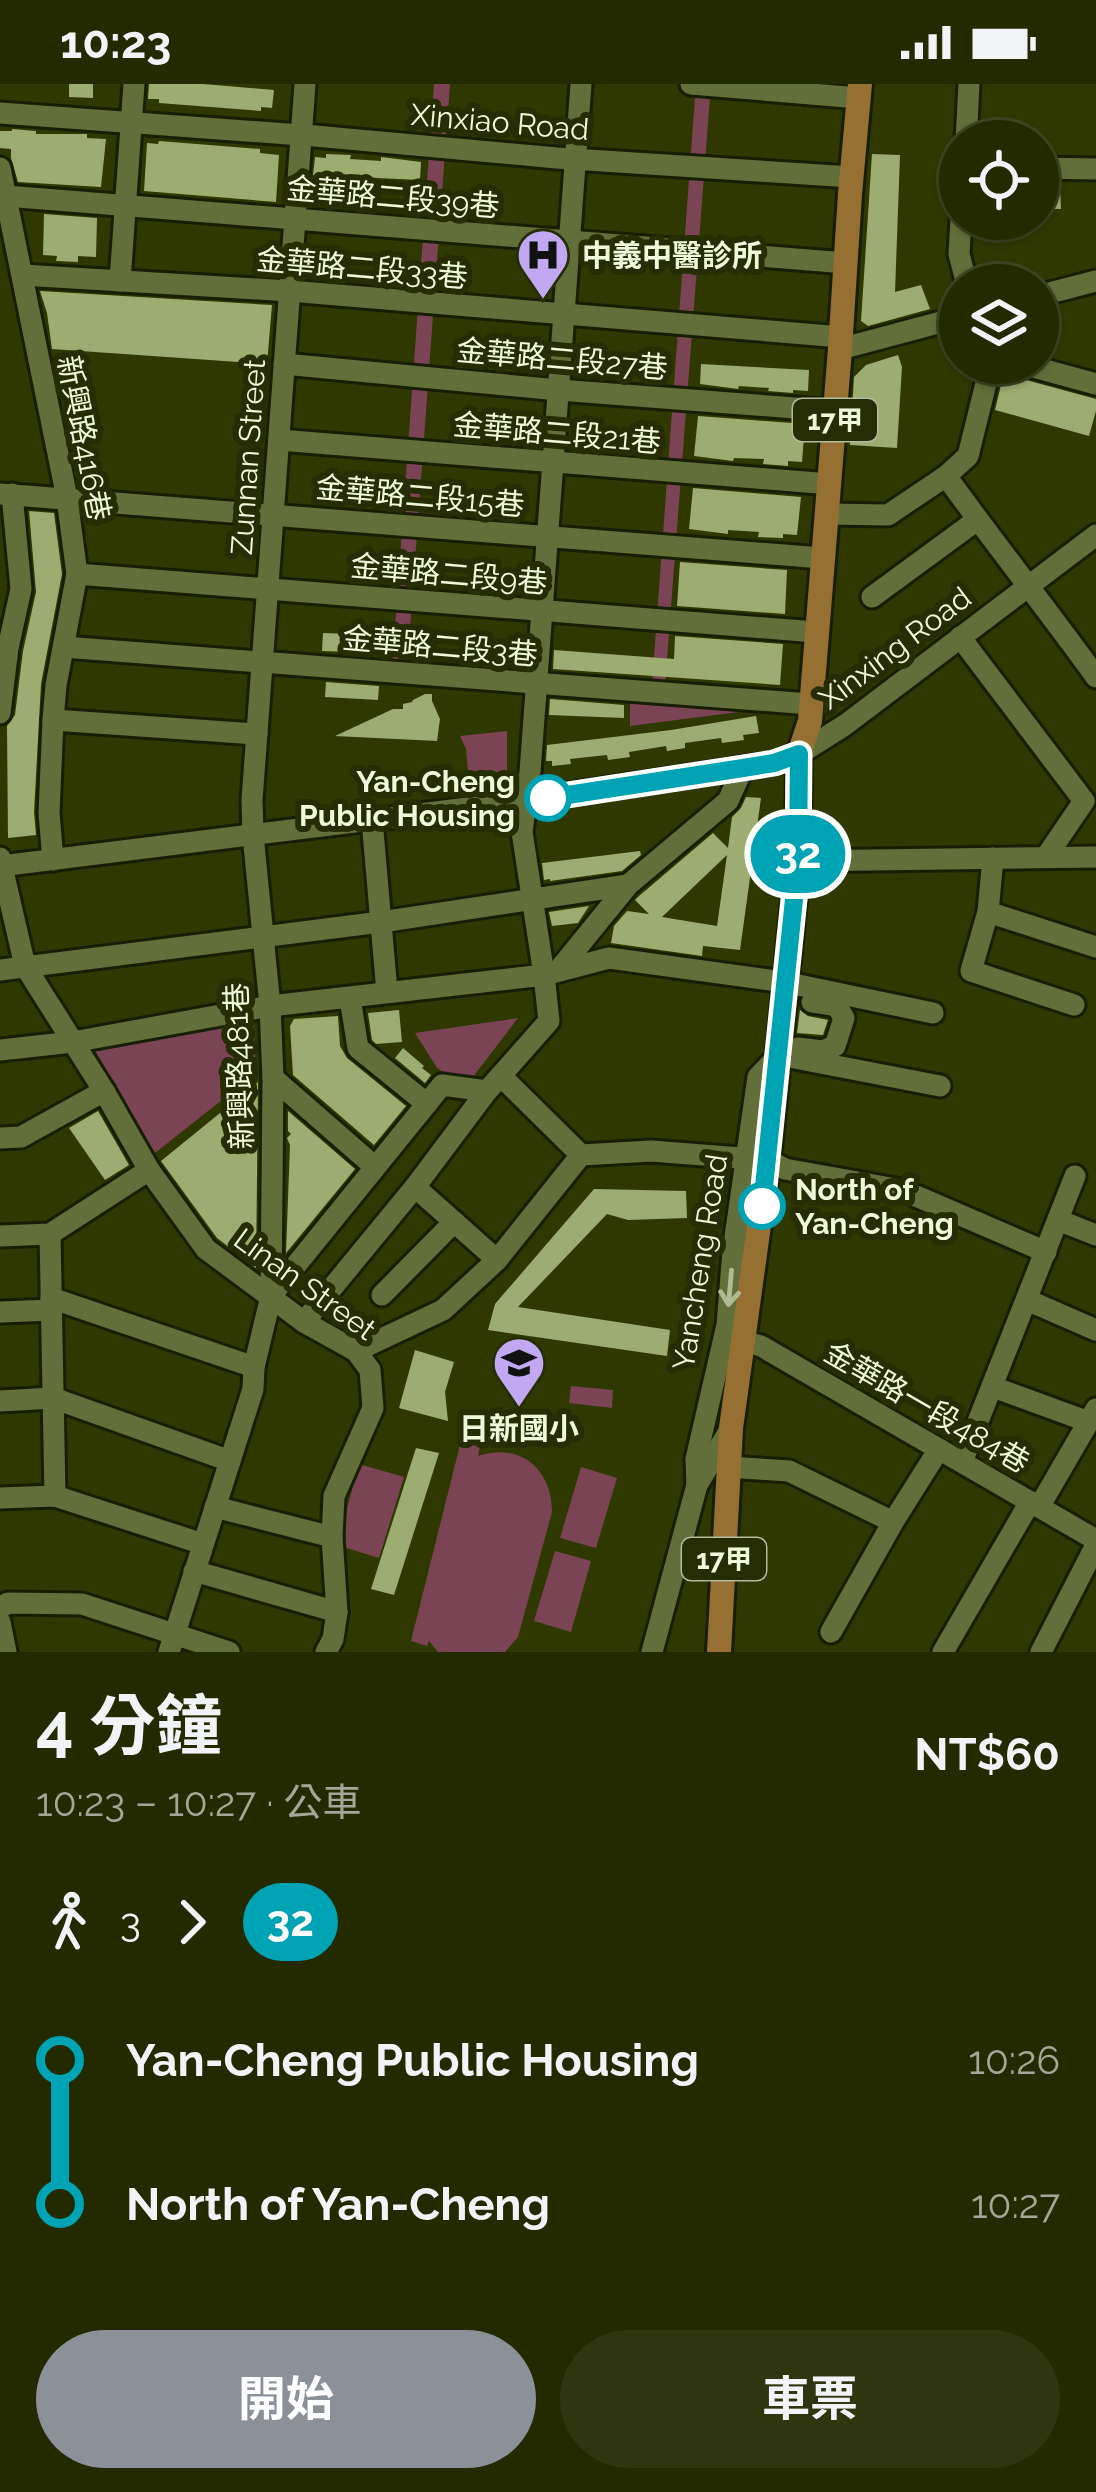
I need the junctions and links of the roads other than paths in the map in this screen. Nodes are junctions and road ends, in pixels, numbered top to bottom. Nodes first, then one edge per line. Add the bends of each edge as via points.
1 (134, 84) edge
2 (305, 84) edge
3 (581, 84) edge
4 (691, 84) edge
5 (970, 84) edge
6 (860, 91) edge
7 (0, 113) edge
8 (967, 120) edge
9 (131, 122) junction
10 (301, 135) junction
11 (575, 159) junction
12 (0, 168) edge
13 (1059, 168) edge
14 (1096, 169) edge
15 (851, 177) junction
16 (6, 196) junction
17 (125, 206) junction
18 (295, 218) junction
19 (570, 243) junction
20 (846, 263) junction
21 (22, 275) junction
22 (120, 281) junction
23 (1096, 281) edge
24 (290, 291) junction
25 (1059, 291) edge
26 (564, 316) junction
27 (939, 322) edge
28 (840, 343) junction
29 (284, 364) junction
30 (1059, 374) edge
31 (986, 384) edge
32 (1096, 384) edge
33 (559, 390) junction
34 (835, 411) junction
35 (279, 440) junction
36 (553, 463) junction
37 (946, 476) junction
38 (830, 484) junction
39 (6, 494) edge
40 (67, 498) junction
41 (273, 513) junction
42 (826, 514) junction
43 (977, 520) junction
44 (1096, 535) edge
45 (547, 538) junction
46 (822, 558) junction
47 (10, 572) edge
48 (77, 574) junction
49 (1030, 585) junction
50 (268, 589) junction
51 (872, 597) dead end
52 (541, 612) junction
53 (816, 632) junction
54 (960, 637) junction
55 (64, 646) junction
56 (4, 647) edge
57 (263, 661) junction
58 (1096, 677) edge
59 (536, 684) junction
60 (810, 704) junction
61 (0, 712) edge
62 (53, 720) junction
63 (257, 734) junction
64 (799, 754) junction
65 (743, 768) junction
66 (525, 801) junction
67 (372, 820) junction
68 (253, 835) junction
69 (1096, 856) edge
70 (1046, 857) junction
71 (993, 858) junction
72 (53, 860) junction
73 (798, 861) junction
74 (0, 864) edge
75 (628, 885) junction
76 (531, 902) junction
77 (988, 912) junction
78 (381, 922) junction
79 (263, 936) junction
80 (1096, 947) edge
81 (26, 966) junction
82 (0, 970) edge
83 (551, 973) junction
84 (784, 989) junction
85 (387, 992) junction
86 (350, 998) junction
87 (1074, 1005) dead end
88 (269, 1006) junction
89 (933, 1013) dead end
90 (73, 1042) junction
91 (0, 1050) edge
92 (779, 1050) junction
93 (272, 1078) junction
94 (494, 1083) junction
95 (940, 1086) dead end
96 (104, 1091) junction
97 (427, 1104) junction
98 (0, 1138) edge
99 (581, 1155) junction
100 (758, 1159) junction
101 (375, 1167) junction
102 (149, 1170) junction
103 (1075, 1176) dead end
104 (415, 1187) junction
105 (1058, 1220) junction
106 (454, 1222) junction
107 (50, 1234) junction
108 (1096, 1235) edge
109 (0, 1236) edge
110 (1046, 1252) junction
111 (497, 1260) junction
112 (382, 1295) dead end
113 (271, 1296) junction
114 (1027, 1300) junction
115 (51, 1304) junction
116 (0, 1312) edge
117 (304, 1322) junction
118 (1096, 1330) edge
119 (734, 1338) junction
120 (356, 1351) junction
121 (254, 1367) junction
122 (993, 1387) junction
123 (53, 1398) junction
124 (0, 1402) edge
125 (1092, 1416) edge
126 (731, 1428) junction
127 (940, 1449) junction
128 (230, 1461) junction
129 (962, 1462) junction
130 (728, 1467) junction
131 (698, 1485) junction
132 (55, 1496) junction
133 (0, 1498) edge
134 (1034, 1504) junction
135 (215, 1507) junction
136 (893, 1522) junction
137 (332, 1537) junction
138 (1096, 1543) edge
139 (203, 1544) junction
140 (194, 1571) junction
141 (0, 1608) edge
142 (337, 1612) junction
143 (0, 1622) edge
144 (831, 1632) dead end
145 (171, 1643) edge
146 (6, 1652) edge
147 (229, 1652) edge
148 (326, 1652) edge
149 (652, 1652) edge
150 (719, 1652) edge
151 (943, 1652) edge
152 (1041, 1652) edge

1 - 9 street
2 - 10 street, Zunnan Street
3 - 11 street
4 - 6 street
5 - 8 street
6 - 15 main road, 17甲
7 - 9 street, Xinxiao Road
9 - 10 street, Xinxiao Road
9 - 17 street
10 - 11 street, Xinxiao Road
10 - 18 street, Zunnan Street
11 - 15 street, Xinxiao Road
11 - 19 street
12 - 16 street, 新興路416巷
13 - 14 street
15 - 20 main road, 17甲
16 - 17 street, 金華路二段39巷
16 - 21 street, 新興路416巷
17 - 18 street, 金華路二段39巷
17 - 22 street
18 - 19 street, 金華路二段39巷
18 - 24 street, Zunnan Street
19 - 20 street, 金華路二段39巷
19 - 26 street
20 - 28 main road, 17甲
21 - 22 street, 金華路二段33巷
21 - 40 street, 新興路416巷
22 - 24 street, 金華路二段33巷
23 - 25 street
24 - 26 street, 金華路二段33巷
24 - 29 street, Zunnan Street
26 - 28 street, 金華路二段33巷
26 - 33 street
27 - 28 street, 金華路二段33巷
28 - 34 main road, 17甲
29 - 33 street, 金華路二段27巷
29 - 35 street, Zunnan Street
30 - 32 street
31 - 37 street via 968,456
33 - 34 street, 金華路二段27巷
33 - 36 street
34 - 38 main road, 17甲
35 - 36 street, 金華路二段21巷
35 - 41 street, Zunnan Street
36 - 38 street, 金華路二段21巷
36 - 45 street
37 - 42 street via 888,514
37 - 43 street
38 - 42 main road, 17甲
39 - 40 street, 金華路二段15巷
39 - 47 street
40 - 41 street, 金華路二段15巷
40 - 48 street, 新興路416巷
41 - 45 street, 金華路二段15巷
41 - 50 street, Zunnan Street
42 - 46 main road, 17甲
43 - 49 street
43 - 51 street
44 - 49 street, Xinxing Road
45 - 46 street, 金華路二段15巷
45 - 52 street
46 - 53 main road, 17甲
47 - 56 street via 21,589
48 - 50 street, 金華路二段9巷
48 - 55 street, 新興路416巷
49 - 54 street, Xinxing Road
49 - 58 street
50 - 52 street, 金華路二段9巷
50 - 57 street, Zunnan Street
52 - 53 street, 金華路二段9巷
52 - 59 street
53 - 60 main road, 17甲
54 - 64 street, Xinxing Road
54 - 70 street via 1084,801
55 - 57 street, 金華路二段3巷
55 - 62 street, 新興路416巷
56 - 61 street
57 - 59 street, 金華路二段3巷
57 - 63 street, Zunnan Street
59 - 60 street, 金華路二段3巷
59 - 66 street
60 - 64 main road, 17甲
62 - 63 street
62 - 72 street, 新興路416巷
63 - 68 street, Zunnan Street
64 - 65 street, Xinxing Road
64 - 73 main road, 17甲
65 - 66 street, Xinxing Road
65 - 75 street via 728,801
66 - 67 street, Xinxing Road
66 - 76 street
67 - 68 street, Xinxing Road
67 - 78 street
68 - 72 street, Xinxing Road
68 - 79 street, 新興路481巷
69 - 70 street
70 - 71 street
71 - 73 street
71 - 77 street
72 - 74 street, Xinxing Road
73 - 84 main road, 17甲
74 - 81 street, Linan Street
75 - 76 street
75 - 83 street
76 - 78 street
76 - 83 street
77 - 80 street
77 - 87 street via 971,971
78 - 79 street
78 - 85 street
79 - 81 street
79 - 88 street, 新興路481巷
81 - 82 street
81 - 90 street, Linan Street
83 - 84 street via 609,958
83 - 85 street
83 - 94 street via 549,1021
84 - 89 street
84 - 92 main road, 17甲
84 - 92 street via 837,1006 844,1018 835,1046
85 - 86 street
86 - 88 street
86 - 97 street via 358,1048
88 - 90 street
88 - 93 street, 新興路481巷
90 - 91 street
90 - 96 street, Linan Street
92 - 95 street
92 - 100 main road, 17甲
93 - 101 street
93 - 113 street, 新興路481巷
94 - 97 street via 442,1085
94 - 99 street
94 - 104 street
96 - 98 street via 21,1137
96 - 102 street, Linan Street
97 - 101 street
99 - 100 street via 651,1150
99 - 111 street
100 - 110 street via 906,1192
100 - 119 main road, 17甲
101 - 113 street
102 - 107 street
102 - 113 street, Linan Street via 206,1249
103 - 105 street
104 - 106 street
104 - 117 street
105 - 108 street
105 - 110 street
106 - 111 street
106 - 112 street
107 - 109 street
107 - 115 street
110 - 114 street
111 - 120 street via 443,1310
113 - 117 street, Linan Street
113 - 121 street
114 - 118 street
114 - 122 street
115 - 116 street
115 - 121 street
115 - 123 street
117 - 120 street, Linan Street
119 - 126 main road, 17甲
119 - 127 street, 金華路一段484巷
119 - 131 street, Yancheng Road via 696,1459
120 - 137 street, Linan Street via 370,1370 373,1408 334,1496
121 - 128 street
122 - 125 street
122 - 129 street
123 - 124 street
123 - 128 street
123 - 132 street
125 - 134 street
126 - 130 main road, 17甲
126 - 131 street, Yancheng Road
127 - 129 street, 金華路一段484巷
127 - 136 street
128 - 135 street
129 - 134 street, 金華路一段484巷
130 - 136 street via 789,1471
130 - 150 main road, 17甲
131 - 149 street, Yancheng Road
132 - 133 street
132 - 139 street
134 - 138 street, 金華路一段484巷
134 - 151 street
135 - 137 street
135 - 139 street
136 - 144 street
137 - 142 street, Linan Street
138 - 152 street
139 - 140 street
140 - 142 street
140 - 145 street
141 - 145 street via 82,1604
142 - 148 street, Linan Street
143 - 146 street
145 - 147 street

